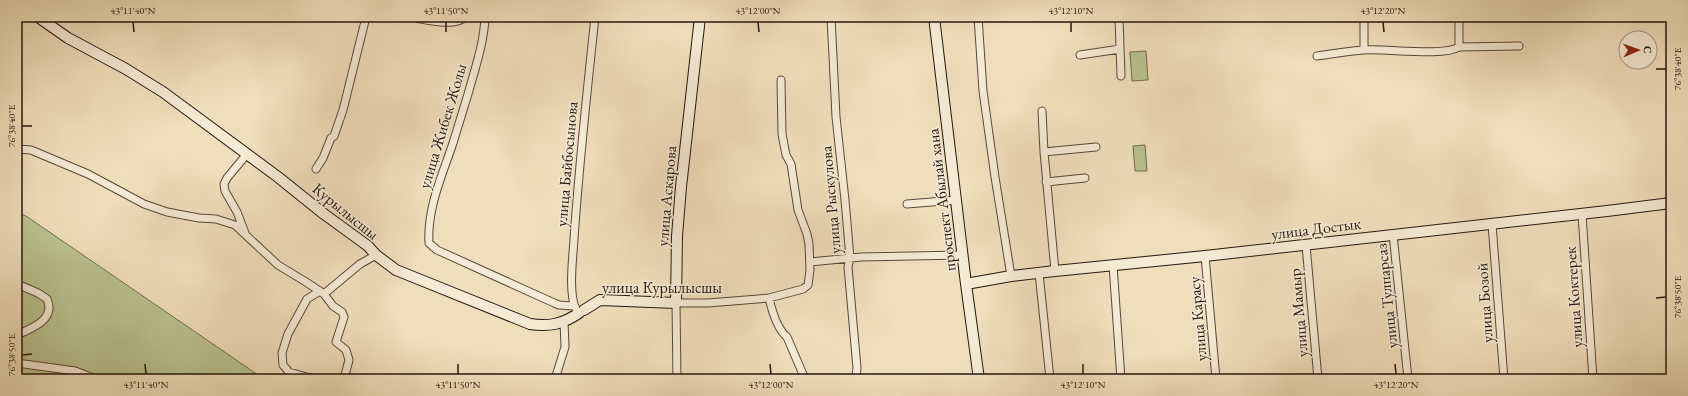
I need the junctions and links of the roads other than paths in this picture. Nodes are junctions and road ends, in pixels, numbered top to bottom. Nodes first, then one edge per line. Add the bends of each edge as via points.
1 (38, 17) edge
2 (366, 17) edge
3 (410, 17) edge
4 (465, 17) edge
5 (486, 17) edge
6 (595, 17) edge
7 (700, 17) edge
8 (831, 17) edge
9 (934, 17) edge
10 (978, 17) edge
11 (1119, 17) edge
12 (1364, 17) edge
13 (1459, 17) edge
14 (1518, 46) dead end
15 (1459, 47) junction
16 (1120, 49) junction
17 (1364, 50) junction
18 (1080, 55) dead end
19 (1317, 56) dead end
20 (1121, 76) dead end
21 (781, 80) dead end
22 (1042, 111) dead end
23 (17, 144) edge
24 (1096, 147) dead end
25 (20, 149) edge
26 (1044, 152) junction
27 (247, 154) junction
28 (316, 169) dead end
29 (1085, 178) dead end
30 (1046, 182) junction
31 (956, 200) junction
32 (1671, 203) edge
33 (907, 204) dead end
34 (1582, 214) junction
35 (1492, 224) junction
36 (245, 234) junction
37 (1393, 234) junction
38 (1306, 245) junction
39 (376, 255) junction
40 (962, 255) junction
41 (1206, 256) junction
42 (850, 258) junction
43 (810, 262) junction
44 (1112, 265) junction
45 (1055, 271) junction
46 (1039, 273) junction
47 (1011, 276) junction
48 (17, 284) edge
49 (966, 284) junction
50 (322, 293) junction
51 (769, 298) junction
52 (676, 303) junction
53 (579, 310) junction
54 (564, 322) junction
55 (544, 325) joint
56 (17, 335) edge
57 (17, 363) edge
58 (96, 379) edge
59 (314, 379) edge
60 (344, 379) edge
61 (555, 379) edge
62 (677, 379) edge
63 (805, 379) edge
64 (857, 379) edge
65 (979, 379) edge
66 (1050, 379) edge
67 (1121, 379) edge
68 (1216, 379) edge
69 (1318, 379) edge
70 (1408, 379) edge
71 (1504, 379) edge
72 (1593, 379) edge

1 - 27 street, Курылысшы via 68,38 120,65 149,84
2 - 28 street via 343,110 334,136
3 - 4 street via 449,23
5 - 53 street, улица Жибек Жолы via 471,82 437,187 429,243 436,250 552,302
6 - 53 street, улица Байбосынова via 580,160 573,266 572,292
7 - 52 street, улица Аскарова via 681,187
8 - 42 street, улица Рыскулова via 836,117
9 - 31 street, проспект Абылай хана
10 - 47 street via 984,98
11 - 16 street
12 - 17 street
13 - 15 street
14 - 15 street
15 - 17 street via 1454,50 1436,51
16 - 18 street
16 - 20 street
17 - 19 street
21 - 43 street via 782,134 786,155 791,164 798,210 807,234
22 - 26 street
23 - 25 street
24 - 26 street
25 - 36 street via 31,150 88,174 144,204 167,212 216,219 234,225
26 - 30 street
27 - 36 street via 224,184 238,212
27 - 39 street, Курылысшы via 368,246
29 - 30 street
30 - 45 street
31 - 33 street
31 - 40 street, проспект Абылай хана
32 - 34 street, улица Достык
34 - 35 street, улица Достык
34 - 72 street, улица Коктерек
35 - 37 street, улица Достык
35 - 71 street, улица Бозой
36 - 50 street via 278,265
37 - 38 street, улица Достык
37 - 70 street, улица Тулпарсаз
38 - 41 street, улица Достык
38 - 69 street, улица Мамыр
39 - 50 street
39 - 55 street, Курылысшы via 396,270 530,324
40 - 42 street
40 - 49 street, проспект Абылай хана
41 - 44 street, улица Достык
41 - 68 street, улица Карасу
42 - 43 street
42 - 64 street, улица Рыскулова via 848,267
43 - 51 street, улица Курылысшы via 808,285 803,289
44 - 45 street, улица Достык
44 - 67 street
45 - 46 street, улица Достык
46 - 47 street, улица Достык
46 - 66 street
47 - 49 street, улица Достык
48 - 56 street via 47,299 49,310 44,319
49 - 65 street, проспект Абылай хана
50 - 59 street via 305,303 288,334 282,354 283,366 289,372
50 - 60 street via 344,317 336,342 346,350 349,360
51 - 52 street, улица Курылысшы
51 - 63 street via 772,311 787,337
52 - 53 street, улица Курылысшы via 600,300
52 - 62 street, улица Аскарова
53 - 54 street, улица Курылысшы
54 - 55 street, улица Курылысшы
54 - 61 street via 565,347
57 - 58 street via 75,371

